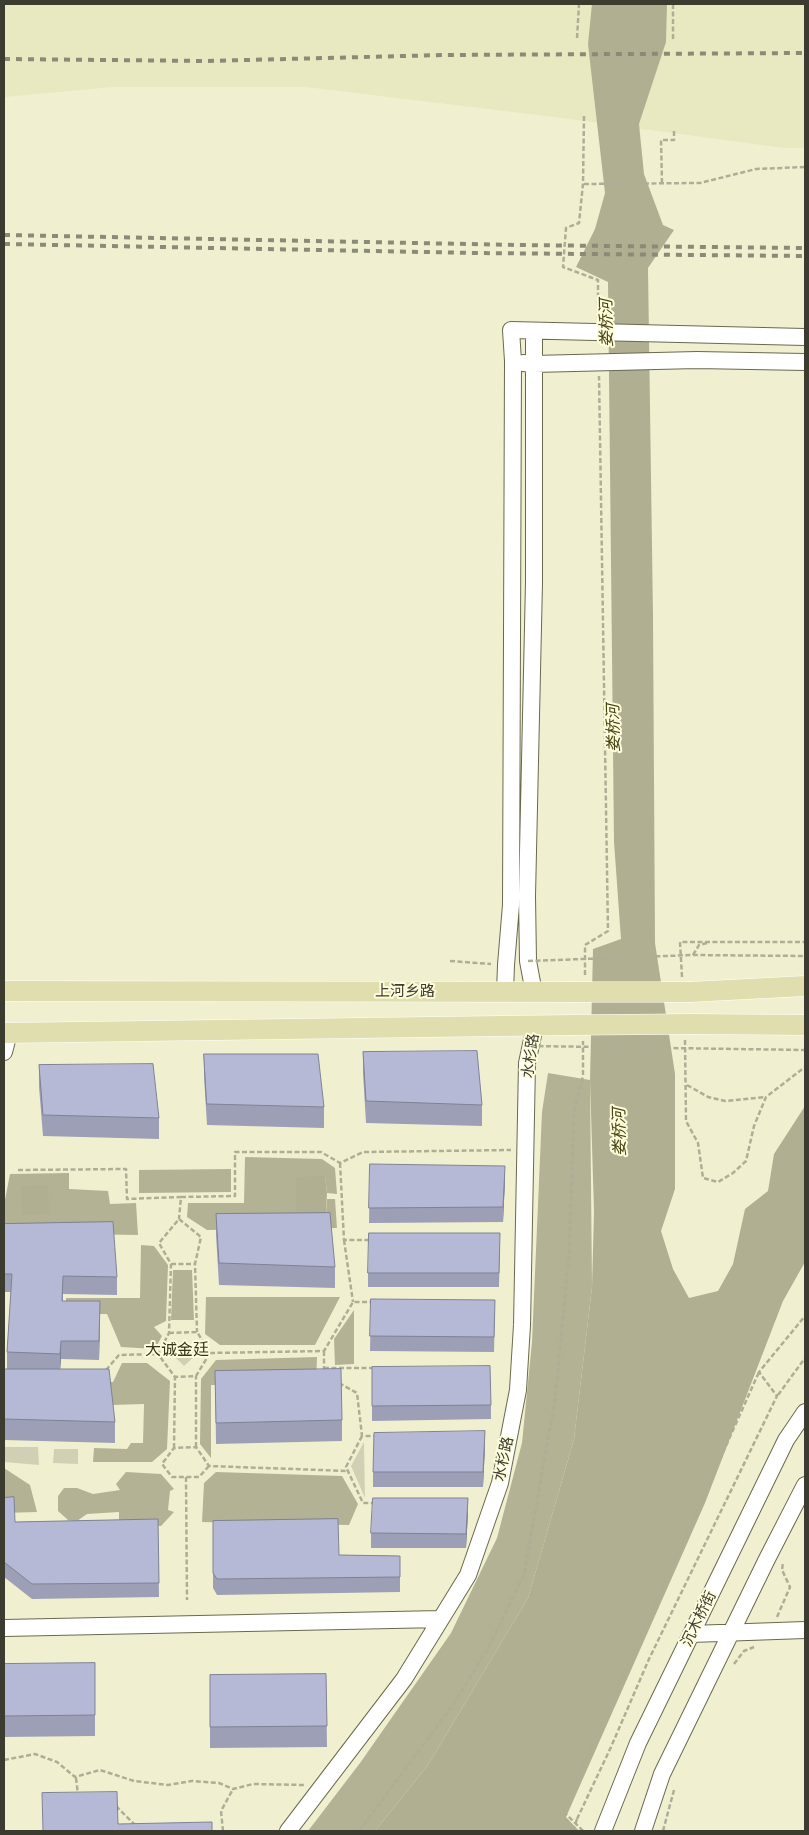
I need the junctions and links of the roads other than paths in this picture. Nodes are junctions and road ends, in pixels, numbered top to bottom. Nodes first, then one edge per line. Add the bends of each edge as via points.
1 (534, 332) junction
2 (805, 337) edge
3 (513, 361) junction
4 (805, 362) edge
5 (533, 364) junction
6 (805, 986) edge
7 (4, 991) edge
8 (505, 992) junction
9 (534, 993) junction
10 (805, 1025) edge
11 (535, 1026) junction
12 (6, 1033) edge
13 (4, 1052) edge
14 (805, 1412) edge
15 (805, 1485) edge
16 (440, 1619) junction
17 (4, 1628) edge
18 (805, 1630) edge
19 (731, 1632) junction
20 (692, 1634) junction
21 (288, 1831) edge
22 (603, 1831) edge
23 (643, 1831) edge

1 - 2 street
1 - 3 street via 511,330
1 - 5 street
3 - 5 street
3 - 8 street via 511,905
4 - 5 street via 697,360
5 - 9 street via 534,582 527,896 528,961
6 - 9 main road, 上河乡路, bridge
7 - 8 main road, 上河乡路
8 - 9 main road, 上河乡路
10 - 11 main road, bridge via 688,1032
11 - 12 main road
11 - 16 street, 水杉路 via 527,1063 518,1390 500,1483 468,1575
12 - 13 street
14 - 20 street, 沉木桥街 via 786,1440
15 - 19 street
16 - 17 street
16 - 21 street, 水杉路 via 404,1679
18 - 19 street
19 - 20 street
19 - 23 street via 662,1774
20 - 22 street, 沉木桥街 via 638,1744

